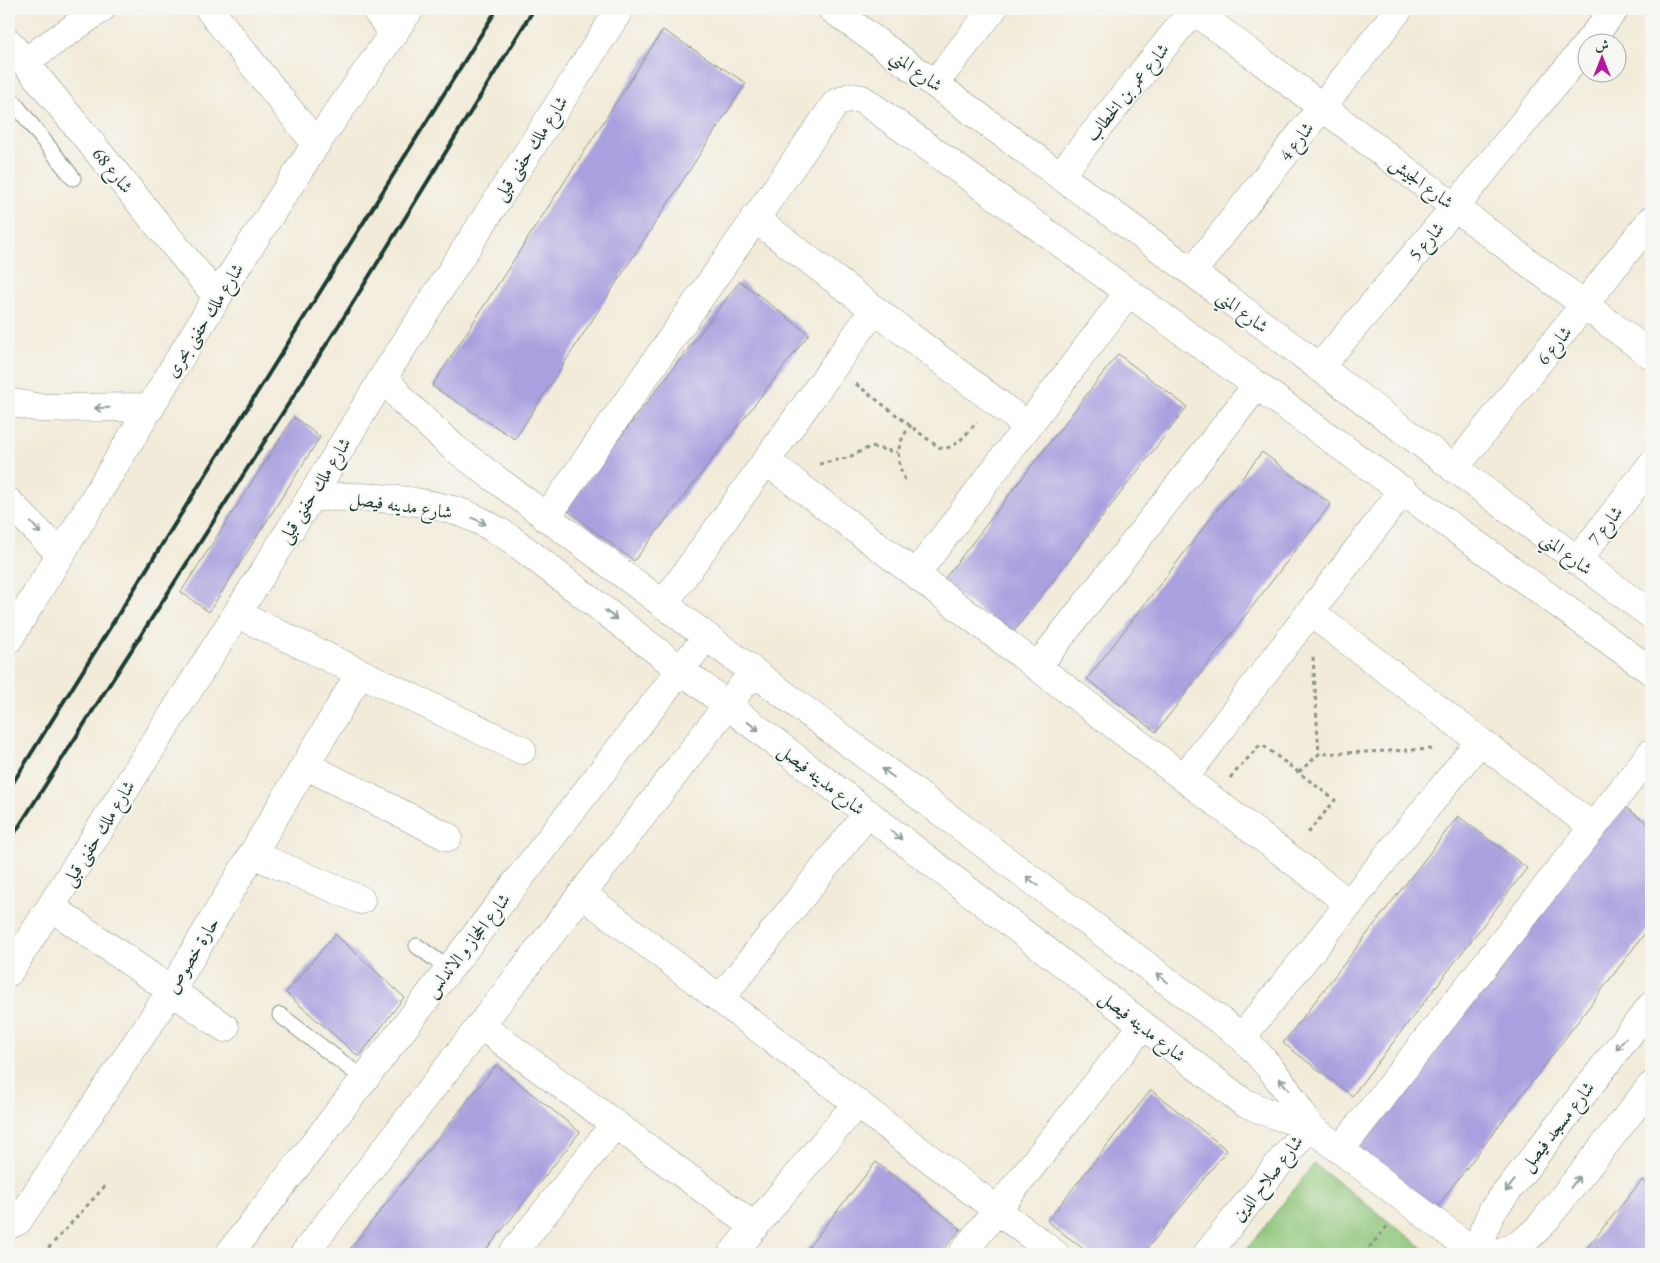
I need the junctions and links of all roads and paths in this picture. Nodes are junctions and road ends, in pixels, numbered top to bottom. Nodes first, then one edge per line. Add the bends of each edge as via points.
1 (101, 9) edge
2 (209, 9) edge
3 (375, 9) edge
4 (410, 9) edge
5 (620, 9) edge
6 (832, 9) edge
7 (993, 9) edge
8 (1193, 9) edge
9 (1399, 9) edge
10 (1615, 9) edge
11 (1597, 32) edge
12 (394, 34) junction
13 (13, 49) edge
14 (1578, 55) edge
15 (935, 83) junction
16 (9, 96) edge
17 (1322, 107) junction
18 (316, 144) junction
19 (1060, 175) junction
20 (73, 178) dead end
21 (1455, 207) junction
22 (754, 218) junction
23 (1651, 220) edge
24 (1192, 272) junction
25 (1129, 292) junction
26 (217, 297) junction
27 (1586, 305) junction
28 (874, 310) junction
29 (1651, 355) edge
30 (833, 368) junction
31 (1319, 368) junction
32 (384, 376) junction
33 (1257, 385) junction
34 (9, 402) edge
35 (996, 402) junction
36 (151, 407) junction
37 (911, 425) junction
38 (1028, 426) junction
39 (897, 452) junction
40 (1651, 465) edge
41 (773, 466) junction
42 (1454, 469) junction
43 (905, 480) dead end
44 (1403, 490) junction
45 (311, 496) junction
46 (9, 502) edge
47 (546, 518) junction
48 (61, 555) junction
49 (1577, 561) junction
50 (916, 574) junction
51 (663, 605) junction
52 (1310, 612) junction
53 (237, 614) junction
54 (1651, 615) edge
55 (706, 637) junction
56 (9, 639) edge
57 (1037, 666) junction
58 (681, 669) junction
59 (1651, 670) edge
60 (753, 672) junction
61 (360, 673) junction
62 (727, 706) junction
63 (1478, 744) junction
64 (522, 750) dead end
65 (1651, 753) edge
66 (1319, 754) junction
67 (305, 765) junction
68 (1299, 772) junction
69 (1184, 778) junction
70 (1211, 799) junction
71 (868, 813) junction
72 (1594, 827) junction
73 (448, 837) dead end
74 (252, 854) junction
75 (1288, 857) junction
76 (582, 894) junction
77 (361, 900) dead end
78 (1350, 904) junction
79 (51, 907) junction
80 (416, 946) dead end
81 (449, 969) junction
82 (9, 972) edge
83 (171, 991) junction
84 (720, 1000) junction
85 (1651, 1006) edge
86 (280, 1015) dead end
87 (480, 1025) junction
88 (1143, 1025) junction
89 (225, 1028) dead end
90 (1242, 1037) junction
91 (364, 1079) junction
92 (1650, 1089) edge
93 (857, 1103) junction
94 (615, 1124) junction
95 (1309, 1126) junction
96 (1340, 1150) junction
97 (106, 1185) dead end
98 (1408, 1201) junction
99 (997, 1210) junction
100 (9, 1225) edge
101 (755, 1227) junction
102 (42, 1254) edge
103 (229, 1254) edge
104 (304, 1254) edge
105 (512, 1254) edge
106 (732, 1254) edge
107 (962, 1254) edge
108 (1055, 1254) edge
109 (1207, 1254) edge
110 (1364, 1254) edge
111 (1478, 1254) edge
112 (1487, 1254) edge

1 - 13 street
2 - 18 street
3 - 12 street
4 - 12 street, شارع ملك حفنى بحرى
5 - 32 street, شارع ملك حفنى قبلى
6 - 15 street, شارع المني
7 - 15 street
8 - 17 street, شارع الجيش
8 - 19 street, شارع عمر بن الخطاب
9 - 17 street, شارع 4
10 - 11 street, شارع 5
12 - 18 street, شارع ملك حفنى بحرى
13 - 26 street, شارع 68
14 - 21 street, شارع 5
15 - 19 street, شارع المني
16 - 20 lane
17 - 21 street, شارع الجيش
17 - 24 street, شارع 4
18 - 26 street, شارع ملك حفنى بحرى
19 - 24 street, شارع المني
21 - 27 street, شارع الجيش
21 - 31 street, شارع 5
22 - 25 street via 836,103 850,97 862,99
22 - 28 street
22 - 47 street
23 - 27 street, شارع 6
24 - 31 street, شارع المني
25 - 33 street
25 - 38 street
26 - 36 street, شارع ملك حفنى بحرى
27 - 29 street, شارع الجيش
27 - 42 street, شارع 6
28 - 30 street
28 - 35 street
30 - 37 path
30 - 41 street
31 - 42 street, شارع المني
32 - 45 street, شارع ملك حفنى قبلى
32 - 47 street, شارع مدينه فيصل via 426,426
33 - 44 street
33 - 57 street
36 -> 34 street via 40,408
35 - 37 path via 951,448 938,447
35 - 38 street
36 - 48 street, شارع ملك حفنى بحرى
37 - 39 path
38 - 50 street
39 - 41 path via 870,447 847,458
39 - 43 path via 898,467
40 - 49 street, شارع 7
41 - 50 street
41 - 51 street
42 - 49 street, شارع المني
44 - 52 street
44 - 59 street
45 - 53 street, شارع ملك حفنى قبلى
45 -> 58 street, شارع مدينه فيصل via 363,496 414,503 456,511 480,521 511,538
46 -> 48 street
47 - 51 street, شارع مدينه فيصل
48 - 56 street, شارع ملك حفنى بحرى
49 - 54 street, شارع المني
50 - 57 street
51 - 55 street, شارع مدينه فيصل
52 - 63 street
52 - 66 path
52 - 69 street
53 - 61 street
53 - 79 street, شارع ملك حفنى قبلى
55 - 58 street, شارع الحجاز و الاندلس
55 - 60 street, شارع مدينه فيصل
57 - 69 street
58 - 62 street, شارع مدينه فيصل
58 - 81 street, شارع الحجاز و الاندلس
60 - 62 street
90 -> 60 street, شارع مدينه فيصل
61 - 64 street
61 - 67 street, حارة خصوص
62 -> 71 street, شارع مدينه فيصل
62 - 76 street
63 - 66 path
63 - 72 street
63 - 78 street
65 - 72 street
66 - 68 path
67 - 73 street
67 - 74 street, حارة خصوص
68 - 70 path via 1261,746
68 - 75 path via 1335,800
69 - 70 street
70 - 75 street
71 - 84 street
71 -> 88 street, شارع مدينه فيصل
72 - 96 street
74 - 77 street
74 - 83 street, حارة خصوص
75 - 78 street
76 - 84 street
76 - 87 street
78 - 90 street
79 - 82 street, شارع ملك حفنى قبلى
79 - 83 street
80 - 81 lane
81 - 91 street, شارع الحجاز و الاندلس
83 - 89 street
83 - 100 street, حارة خصوص via 18,1221
84 - 93 street
85 -> 111 street, شارع مسجد فيصل via 1496,1205 1483,1232
86 - 91 lane
87 - 94 street
87 - 104 street
88 - 95 street, شارع مدينه فيصل via 1243,1102
88 - 99 street
95 -> 90 street, شارع مدينه فيصل via 1289,1090
91 - 103 street, شارع الحجاز و الاندلس
112 -> 92 street via 1503,1253 1525,1242
93 - 99 street
93 - 101 street
94 - 101 street
94 - 105 street
95 - 96 street, شارع مدينه فيصل
95 - 109 street, شارع صلاح الدين
96 - 98 street, شارع مدينه فيصل
97 - 102 path
98 - 110 path
98 - 111 street, شارع مدينه فيصل
99 - 107 street
99 - 108 street
101 - 106 street

